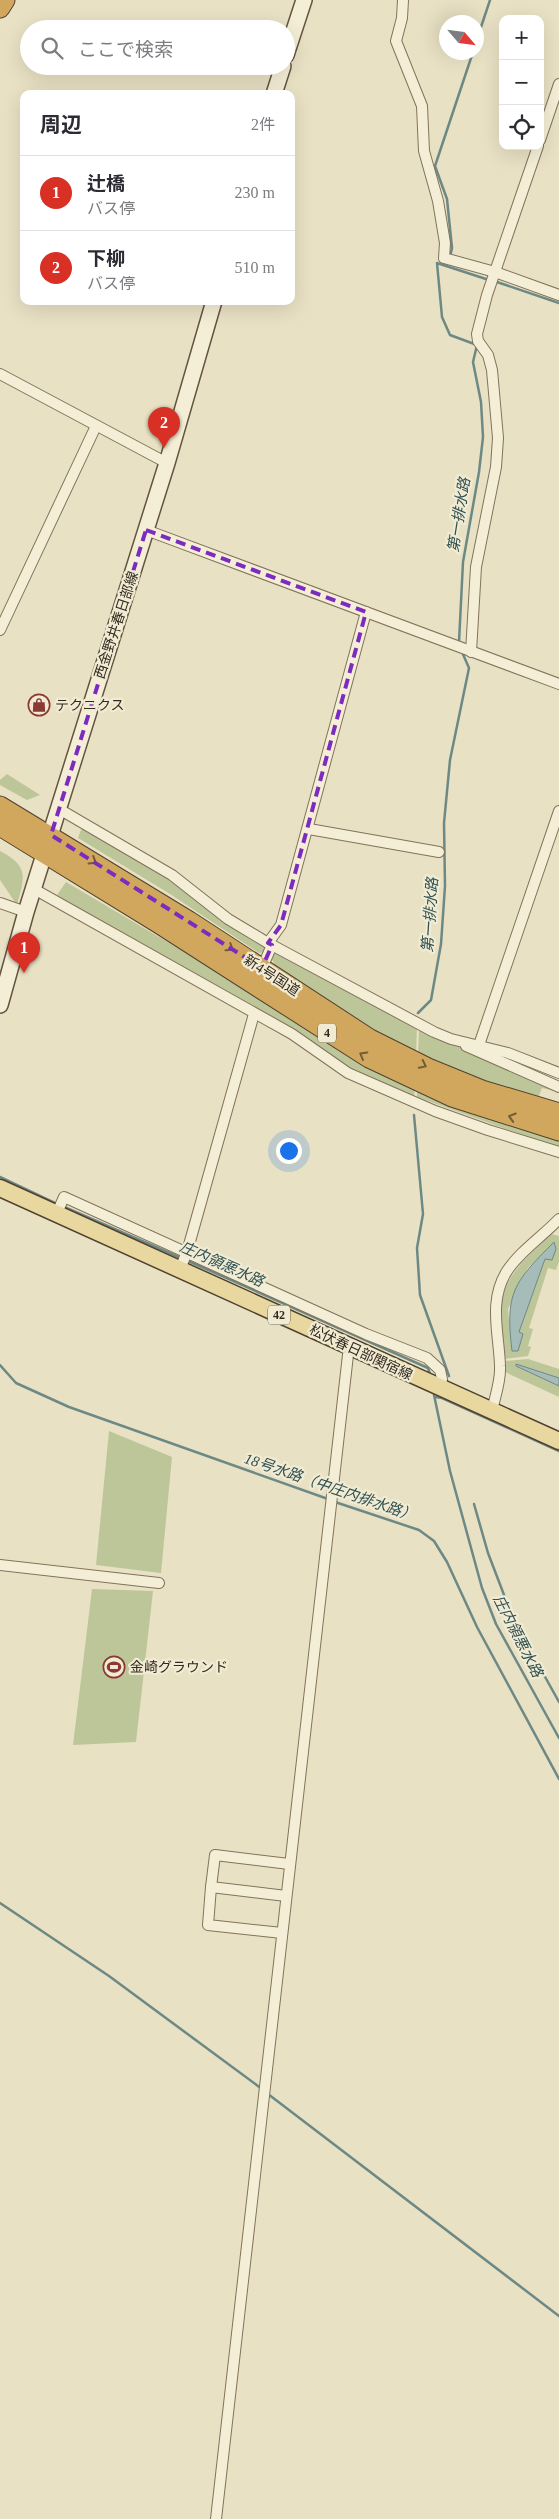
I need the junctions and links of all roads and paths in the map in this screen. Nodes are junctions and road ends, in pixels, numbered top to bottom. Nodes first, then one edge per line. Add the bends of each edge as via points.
1 (5, 0) edge
2 (304, 0) edge
3 (403, 0) edge
4 (0, 8) edge
5 (295, 28) edge
6 (280, 75) edge
7 (559, 84) edge
8 (275, 90) edge
9 (544, 128) edge
10 (537, 150) edge
11 (496, 272) junction
12 (559, 295) edge
13 (213, 305) edge
14 (0, 374) edge
15 (96, 426) junction
16 (167, 463) junction
17 (146, 530) junction
18 (366, 612) junction
19 (0, 630) edge
20 (471, 652) junction
21 (559, 684) edge
22 (0, 796) edge
23 (0, 806) edge
24 (59, 809) junction
25 (559, 811) edge
26 (0, 826) edge
27 (309, 828) junction
28 (0, 841) edge
29 (46, 851) junction
30 (439, 852) dead end
31 (34, 889) junction
32 (0, 903) edge
33 (26, 912) junction
34 (270, 944) junction
35 (254, 974) junction
36 (0, 1005) edge
37 (254, 1014) junction
38 (451, 1040) junction
39 (480, 1045) junction
40 (559, 1073) edge
41 (559, 1087) edge
42 (559, 1113) edge
43 (559, 1131) edge
44 (559, 1152) edge
45 (0, 1188) edge
46 (559, 1219) edge
47 (184, 1260) junction
48 (349, 1346) junction
49 (440, 1388) junction
50 (492, 1411) junction
51 (559, 1441) edge
52 (0, 1565) edge
53 (159, 1583) dead end
54 (289, 1864) junction
55 (211, 1887) junction
56 (286, 1896) junction
57 (282, 1933) junction
58 (216, 2519) edge

1 - 4 highway
2 - 5 main road
3 - 11 street via 396,41 422,106 424,151 438,201 445,242 444,258
6 - 8 main road
7 - 9 street
10 - 11 street
11 - 12 street
11 - 20 street via 477,334 492,370 498,438 496,467 476,567
13 - 16 main road, 西金野井春日部線
14 - 15 street
15 - 16 street
15 - 19 street
16 - 17 main road, 西金野井春日部線
17 - 18 street
17 - 24 main road, 西金野井春日部線
18 - 20 street
18 - 27 street
20 - 21 street
22 - 29 highway, 4 via 26,811
23 - 29 highway, 新4号国道 / 4
24 - 29 main road, 西金野井春日部線
24 - 34 street via 172,875 228,919
25 - 39 street
26 - 29 highway, 新4号国道 / 4
27 - 30 street
27 - 34 street via 282,925
28 - 29 highway
29 - 31 main road, 西金野井春日部線
29 -> 35 highway, 新4号国道 / 4
29 - 35 highway via 207,961
31 - 33 main road, 西金野井春日部線
31 - 37 street
32 - 33 street
33 - 36 main road, 西金野井春日部線
34 - 35 street
34 - 38 street
35 -> 42 highway, 新4号国道 / 4 via 428,1068 482,1090
43 -> 35 highway, 新4号国道 / 4 via 468,1103 395,1072 338,1040
37 - 44 street via 292,1034 348,1074 435,1111
37 - 47 street
38 - 39 street
38 - 41 street
39 - 40 street
45 - 47 main road, 松伏春日部関宿線 / 42 via 60,1207
46 - 50 street via 516,1261 498,1293 495,1308 500,1366
47 - 48 main road, 松伏春日部関宿線 / 42
47 - 49 street via 427,1358 440,1370
48 - 49 main road, 松伏春日部関宿線 / 42
48 - 54 street
49 - 50 main road, 松伏春日部関宿線 / 42
50 - 51 main road, 松伏春日部関宿線 / 42
52 - 53 street
54 - 55 street via 215,1855
54 - 56 street
55 - 56 street
55 - 57 street via 208,1925
56 - 57 street
57 - 58 street

